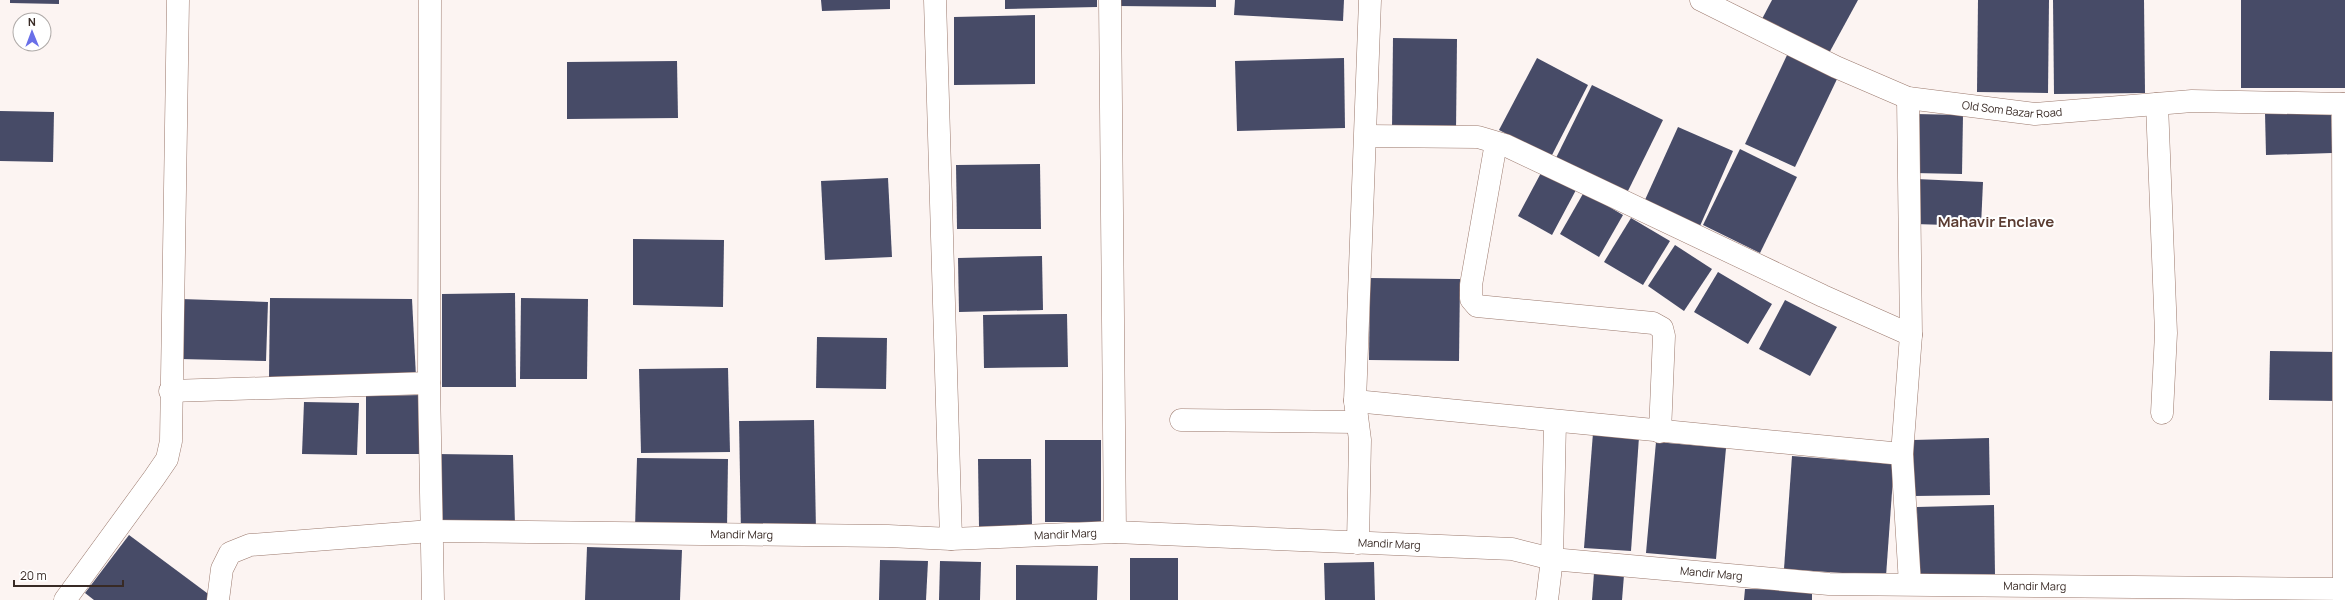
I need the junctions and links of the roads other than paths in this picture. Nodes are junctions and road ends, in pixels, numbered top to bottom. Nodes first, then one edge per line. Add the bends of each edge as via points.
1 (178, 0) edge
2 (430, 0) edge
3 (935, 0) edge
4 (1110, 0) edge
5 (1370, 0) edge
6 (1701, 0) edge
7 (1908, 98) junction
8 (2157, 104) junction
9 (2344, 104) edge
10 (1366, 136) junction
11 (1496, 143) junction
12 (1911, 335) junction
13 (429, 383) junction
14 (170, 391) junction
15 (1356, 412) junction
16 (2162, 413) dead end
17 (1181, 420) dead end
18 (1555, 422) junction
19 (1660, 432) junction
20 (1902, 454) junction
21 (431, 531) junction
22 (1115, 532) junction
23 (951, 539) junction
24 (1358, 543) junction
25 (1552, 559) junction
26 (1910, 584) junction
27 (1829, 592) edge
28 (2345, 593) edge
29 (65, 600) edge
30 (218, 600) edge
31 (433, 600) edge
32 (1547, 600) edge

1 - 14 street
2 - 13 street
3 - 23 street
4 - 22 street
5 - 10 street
6 - 7 street, Old Som Bazar Road
7 - 8 street, Old Som Bazar Road via 2035,114
7 - 12 street
8 - 9 street, Old Som Bazar Road via 2192,101
8 - 16 street via 2166,333
9 - 28 street
10 - 11 street via 1478,137
10 - 15 street
11 - 12 street
11 - 19 street via 1471,285 1471,298 1477,306 1654,322 1662,328 1664,336
12 - 20 street
13 - 14 street
13 - 21 street
14 - 29 street via 171,441 167,459
15 - 17 street
15 - 18 street
15 - 24 street via 1360,440
18 - 19 street
18 - 25 street
19 - 20 street
20 - 26 street
21 - 23 street, Mandir Marg via 888,536
21 - 30 street, Mandir Marg via 250,545 230,553 222,569
21 - 31 street
22 - 23 street, Mandir Marg
22 - 24 street, Mandir Marg
24 - 25 street, Mandir Marg via 1512,549
25 - 27 street, Mandir Marg
25 - 32 street
26 - 27 street, Mandir Marg
26 - 28 street, Mandir Marg

